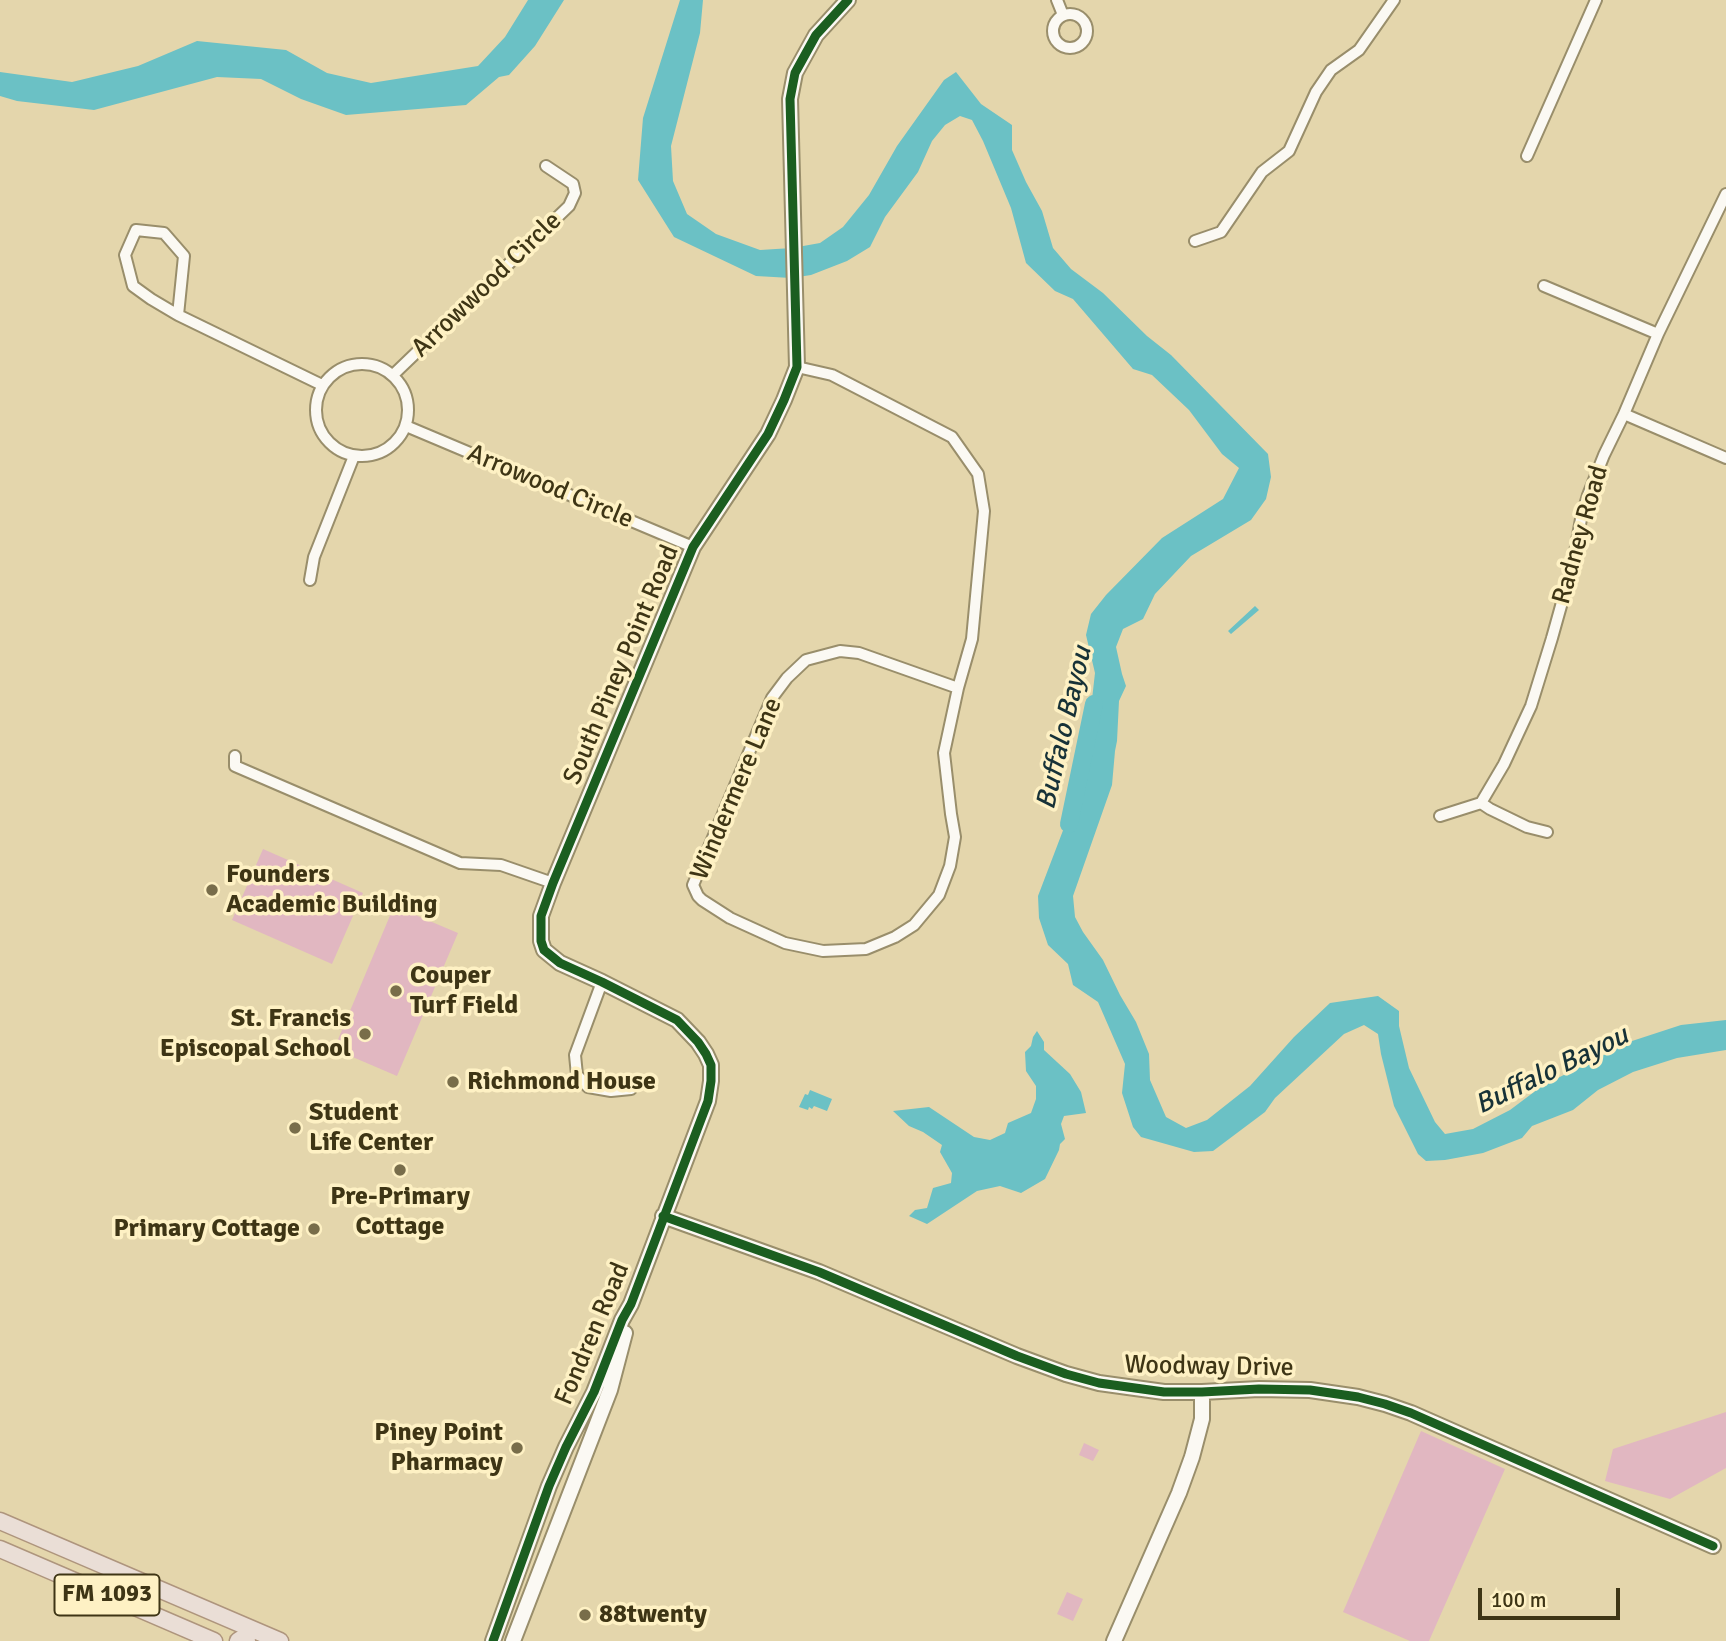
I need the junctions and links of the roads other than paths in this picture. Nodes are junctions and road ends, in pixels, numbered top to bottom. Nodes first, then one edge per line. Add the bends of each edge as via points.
1 (848, 0) edge
2 (1057, 0) edge
3 (1394, 0) edge
4 (1596, 0) edge
5 (1063, 15) dead end
6 (1527, 156) dead end
7 (546, 166) dead end
8 (1726, 194) edge
9 (1195, 241) dead end
10 (1544, 286) dead end
11 (178, 315) junction
12 (1658, 334) junction
13 (797, 366) junction
14 (394, 374) junction
15 (322, 386) junction
16 (1624, 414) junction
17 (406, 426) junction
18 (354, 456) junction
19 (1726, 458) edge
20 (693, 547) junction
21 (310, 580) dead end
22 (958, 688) junction
23 (235, 756) dead end
24 (1481, 803) junction
25 (1440, 816) dead end
26 (1547, 832) dead end
27 (553, 883) junction
28 (602, 982) junction
29 (698, 1042) joint
30 (631, 1089) dead end
31 (663, 1216) junction
32 (631, 1304) junction
33 (1202, 1392) junction
34 (0, 1521) edge
35 (1713, 1546) dead end
36 (0, 1549) edge
37 (125, 1602) junction
38 (200, 1606) junction
39 (214, 1641) edge
40 (238, 1641) edge
41 (247, 1641) edge
42 (280, 1641) edge
43 (493, 1641) edge
44 (513, 1641) edge
45 (1114, 1641) edge

1 - 13 street, South Piney Point Road via 816,34 795,73 790,99
2 - 5 street
3 - 9 street via 1359,50 1331,70 1289,151 1262,172 1221,232
4 - 6 street
7 - 14 street, Arrowwood Circle via 573,184 575,193 569,206
8 - 12 street, Radney Road
10 - 12 street
11 - 11 street via 184,256 164,233 136,230 125,255 133,286
11 - 15 street
12 - 16 street, Radney Road
13 - 20 street, South Piney Point Road via 768,434
13 - 22 street, Windermere Lane via 832,375 952,437 978,474 984,511 972,639
14 - 15 street via 379,366 354,363 334,372
14 - 17 street via 406,393
15 - 18 street via 316,417 323,435
16 - 19 street
16 - 24 street, Radney Road via 1588,495 1531,706
17 - 18 street via 397,442 382,452
17 - 20 street, Arrowood Circle
18 - 21 street via 313,557
20 - 27 street, South Piney Point Road
22 - 22 street, Windermere Lane via 944,753 955,838 950,866 939,895 914,925 866,949 823,951 785,943 730,918 698,896 694,879 772,698 806,660 840,651 859,653
23 - 27 street via 235,766 460,863 501,865
24 - 25 street
24 - 26 street via 1519,824
27 - 28 street, South Piney Point Road via 541,916 544,950 560,964
28 - 29 street, South Piney Point Road via 677,1020
28 - 30 street via 575,1055 577,1074 588,1087
29 - 31 street, Fondren Road via 710,1065 708,1101
31 - 32 street, Fondren Road
31 - 33 street, Woodway Drive via 819,1272 1066,1374 1129,1388
32 - 43 street, Fondren Road via 549,1486
32 - 44 street, Fondren Road via 610,1390
33 - 35 street, Woodway Drive via 1310,1390 1385,1404
33 - 45 street via 1202,1419 1192,1457
34 - 38 main road, FM 1093
36 - 37 main road, FM 1093
37 - 38 main road via 140,1593 172,1604
37 - 39 main road, FM 1093
38 - 42 main road, FM 1093
40 - 41 main road

